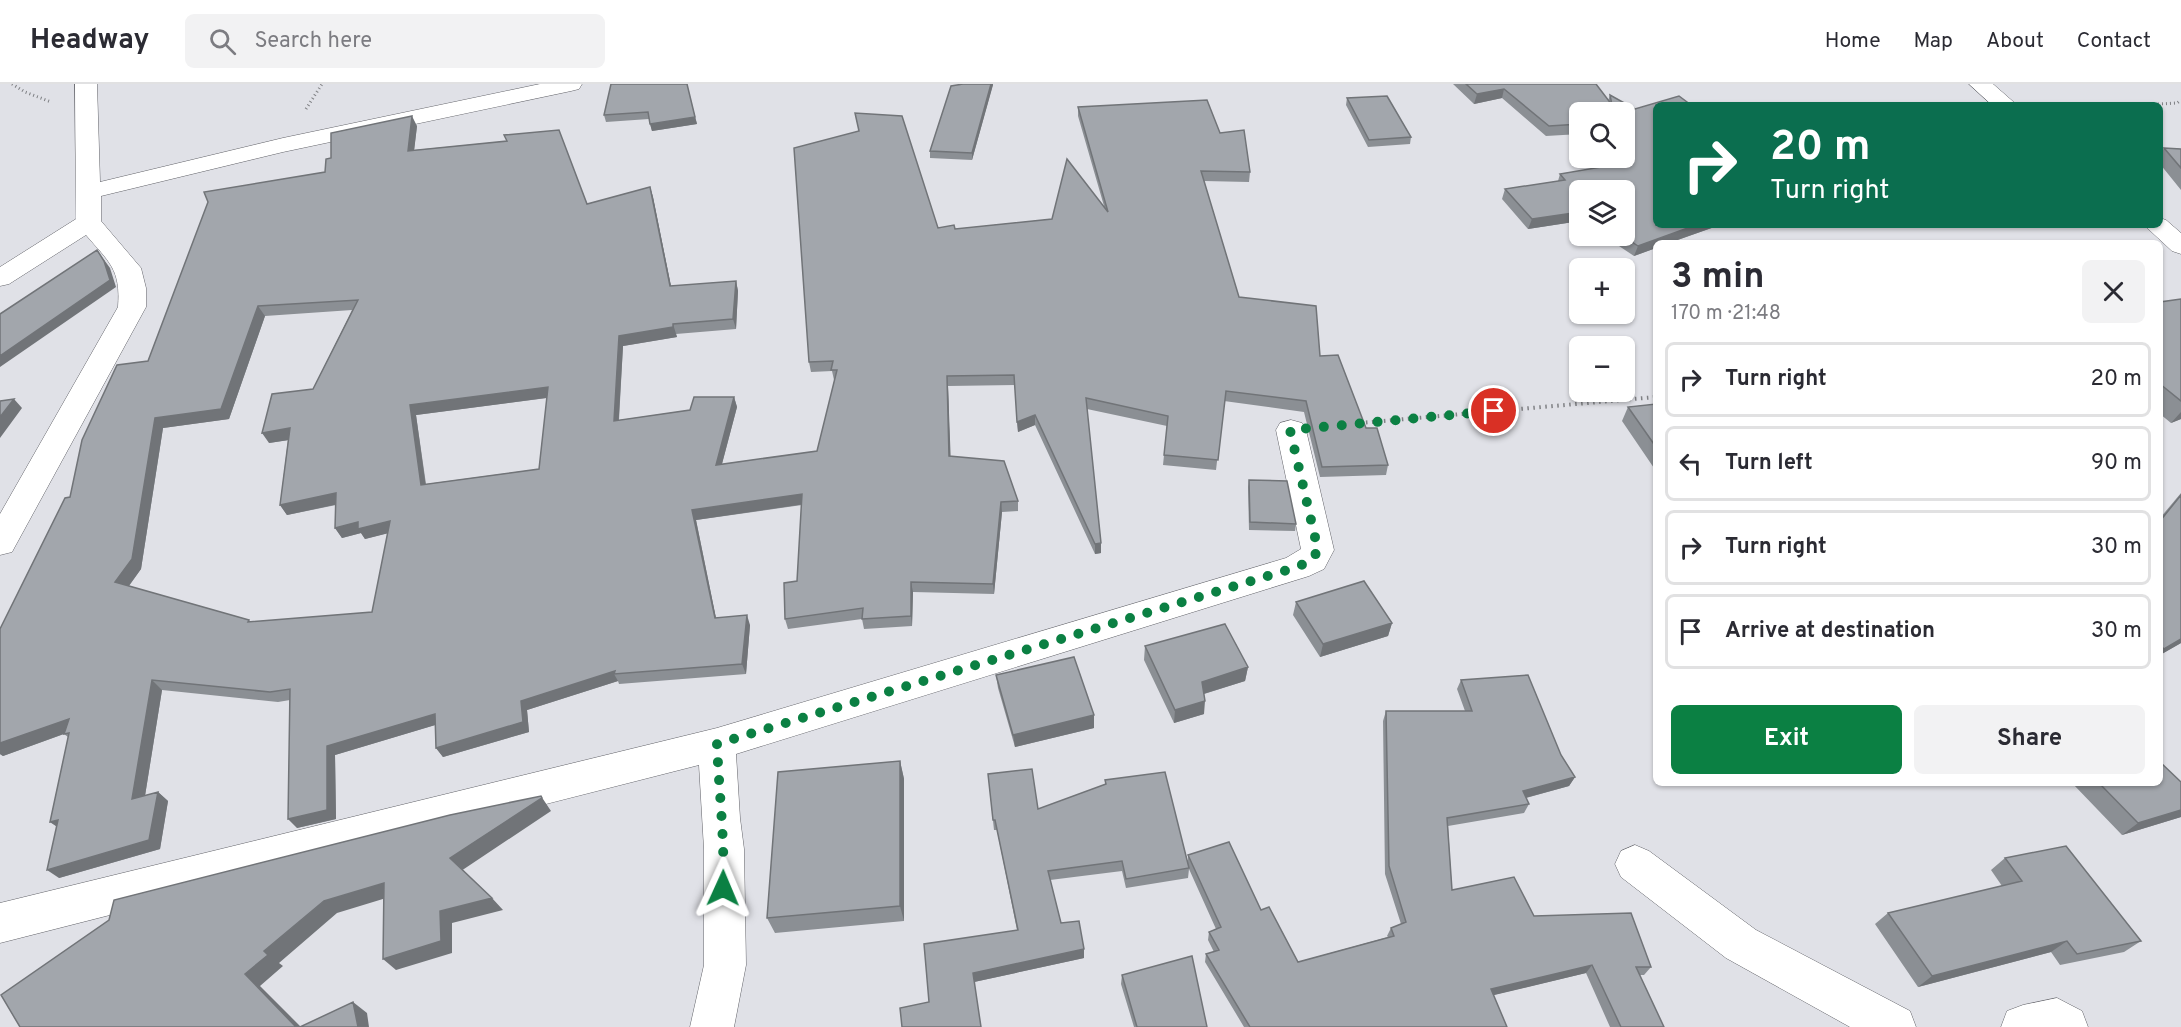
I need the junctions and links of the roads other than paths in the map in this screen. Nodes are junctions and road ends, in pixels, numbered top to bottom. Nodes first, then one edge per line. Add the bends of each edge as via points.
1 (86, 84) edge
2 (571, 84) edge
3 (1980, 84) edge
4 (2002, 102) edge
5 (87, 192) junction
6 (89, 222) junction
7 (2160, 228) edge
8 (2181, 246) edge
9 (2, 275) edge
10 (1290, 430) road end
11 (0, 543) edge
12 (717, 744) junction
13 (1635, 864) dead end
14 (0, 923) edge
15 (712, 1027) edge
16 (1894, 1027) edge
17 (2023, 1027) edge
18 (2066, 1027) edge

1 - 5 street
2 - 5 street via 283,145
3 - 4 street
5 - 6 street
6 - 9 street
6 - 11 street via 128,268 132,307
7 - 8 street
10 - 12 street via 1318,550 1312,560
12 - 14 street
12 - 15 street via 724,849 724,965
13 - 16 street via 1741,944
17 - 18 street via 2057,1020

